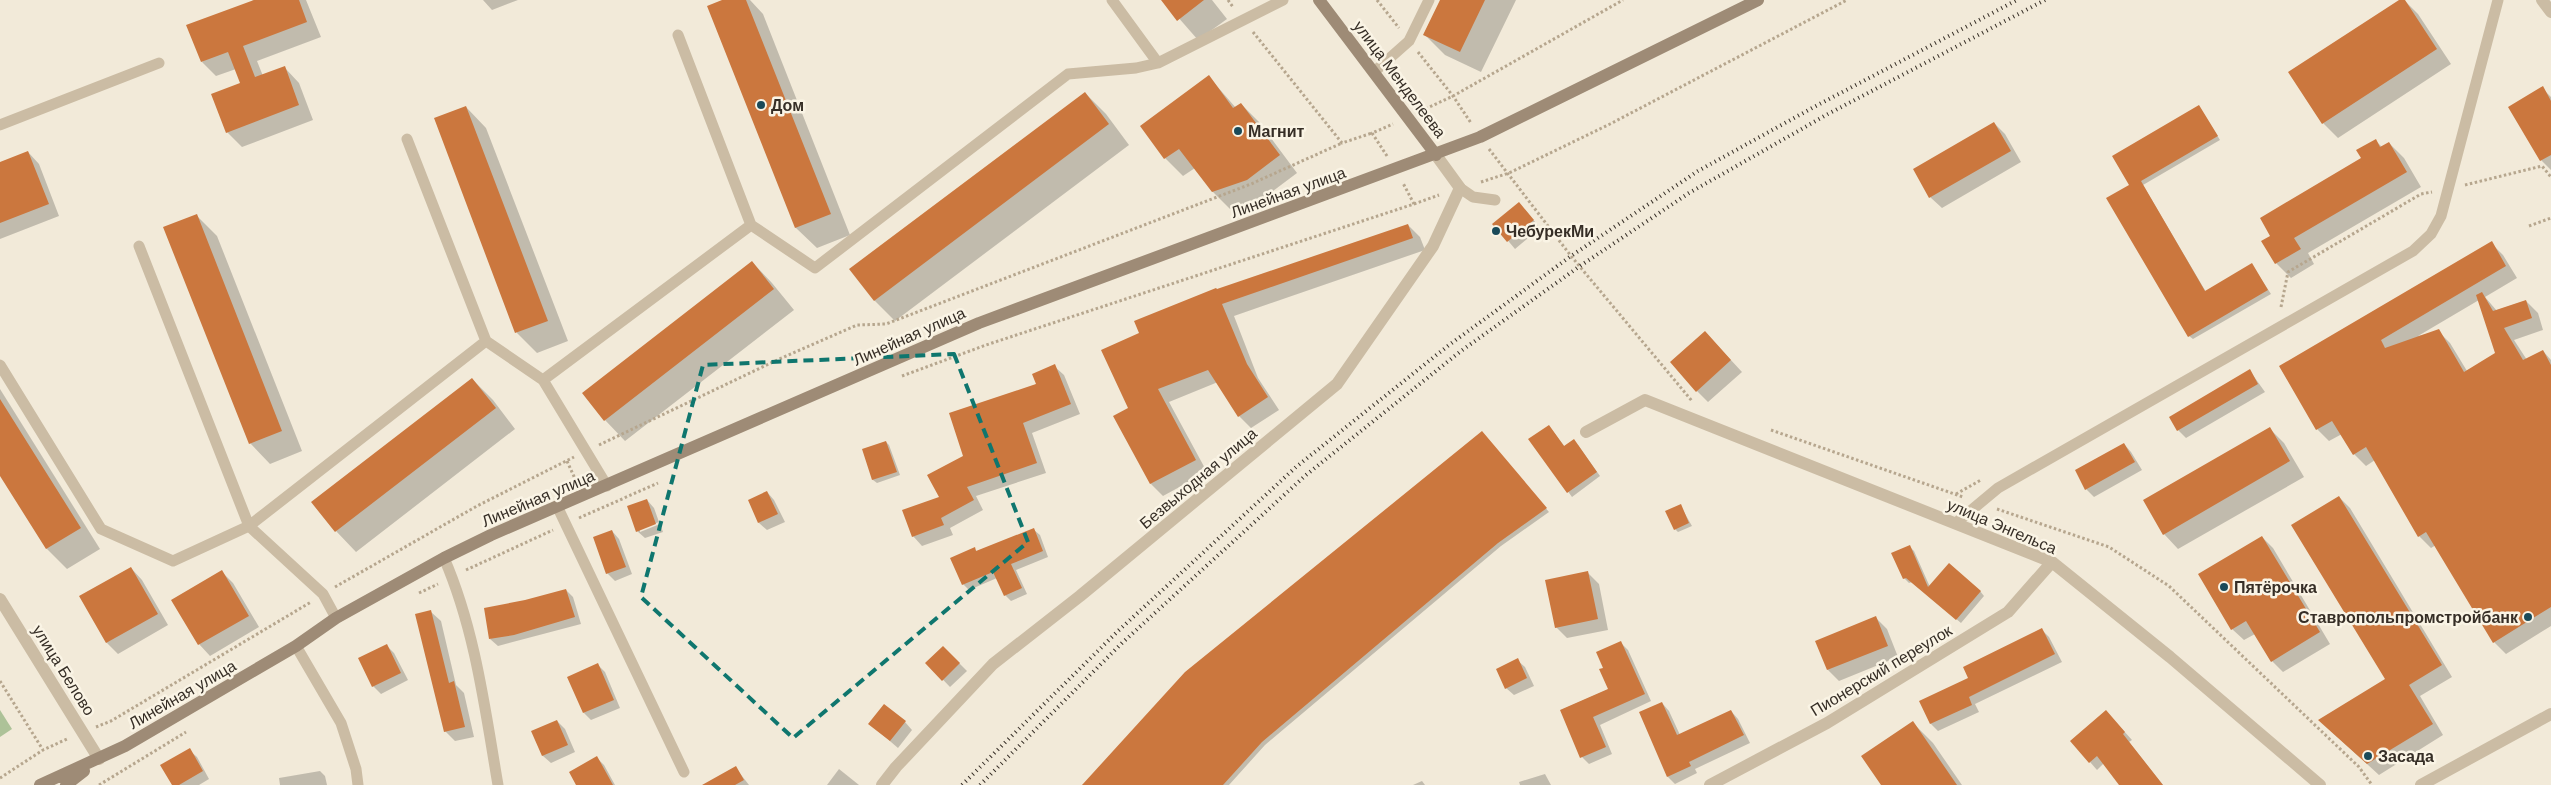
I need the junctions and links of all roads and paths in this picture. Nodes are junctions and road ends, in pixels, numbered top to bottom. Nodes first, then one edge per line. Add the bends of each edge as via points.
1 (1112, 0) edge
2 (1228, 0) edge
3 (1283, 0) edge
4 (1319, 0) edge
5 (1429, 0) edge
6 (1623, 0) edge
7 (1758, 0) edge
8 (1847, 0) edge
9 (2498, 0) edge
10 (2542, 0) edge
11 (2551, 12) edge
12 (1244, 20) junction
13 (678, 35) dead end
14 (159, 63) dead end
15 (1158, 63) junction
16 (1374, 72) junction
17 (1409, 116) junction
18 (0, 125) edge
19 (1372, 133) junction
20 (407, 139) dead end
21 (1342, 143) junction
22 (1436, 154) junction
23 (1396, 170) junction
24 (2551, 177) edge
25 (1460, 188) junction
26 (2448, 188) junction
27 (1495, 200) dead end
28 (2551, 218) edge
29 (751, 225) junction
30 (2529, 226) dead end
31 (139, 246) dead end
32 (2274, 312) dead end
33 (486, 341) junction
34 (0, 365) edge
35 (898, 378) dead end
36 (543, 380) junction
37 (1693, 402) dead end
38 (1768, 429) dead end
39 (1586, 432) dead end
40 (587, 451) junction
41 (1981, 479) dead end
42 (662, 481) dead end
43 (607, 486) junction
44 (1956, 494) junction
45 (1981, 503) junction
46 (557, 506) junction
47 (1956, 523) junction
48 (566, 524) junction
49 (249, 526) junction
50 (444, 558) junction
51 (2052, 562) junction
52 (452, 576) junction
53 (323, 594) junction
54 (417, 594) dead end
55 (0, 598) edge
56 (336, 618) junction
57 (296, 646) junction
58 (0, 681) edge
59 (2551, 714) edge
60 (194, 727) dead end
61 (84, 732) junction
62 (43, 750) junction
63 (100, 759) junction
64 (684, 772) dead end
65 (0, 778) edge
66 (40, 785) edge
67 (66, 785) edge
68 (99, 785) edge
69 (358, 785) edge
70 (498, 785) edge
71 (882, 785) edge
72 (1710, 785) edge
73 (2320, 785) edge
74 (2372, 785) edge
75 (2421, 785) edge

1 - 15 lane
2 - 12 path
3 - 12 lane
4 - 16 main road, улица Менделеева
5 - 16 lane via 1409,41
6 - 17 path via 1453,96
7 - 22 main road, Линейная улица via 1480,137
8 - 37 path via 1509,173 1571,256
9 - 26 lane
10 - 11 street
12 - 15 lane
12 - 21 path
13 - 29 lane
14 - 18 lane
15 - 29 lane via 1068,74 815,268
16 - 17 main road, улица Менделеева
17 - 19 path
17 - 22 main road, улица Менделеева
19 - 21 path
19 - 23 path
20 - 33 lane
21 - 40 path via 1251,184 914,314 886,324 857,325
22 - 23 main road, Линейная улица
22 - 25 street
23 - 35 path via 1414,204 995,342
23 - 43 main road, Линейная улица via 979,323
24 - 26 path via 2542,166
25 - 27 lane via 1473,197
25 - 71 street, Безвыходная улица via 1433,246 1337,384 993,664
26 - 32 path via 2421,194 2288,272 2282,307
26 - 45 lane via 2441,216 2431,234 2413,251 1998,488
28 - 30 path
29 - 36 lane
31 - 49 lane
33 - 36 lane
33 - 49 lane
34 - 49 lane via 101,529 173,561
36 - 40 lane
38 - 44 path
39 - 47 street, улица Энгельса via 1645,400
40 - 43 lane
40 - 53 path via 477,506
41 - 44 path
42 - 48 path
43 - 46 main road, Линейная улица
44 - 45 path
45 - 47 lane
45 - 74 path via 2109,547 2169,586 2359,767
46 - 48 lane
46 - 50 main road, Линейная улица
47 - 51 street, улица Энгельса
48 - 52 path
48 - 64 lane
49 - 53 lane
50 - 52 lane
50 - 56 main road, Линейная улица
51 - 72 street, Пионерский переулок via 2008,612 1827,722
51 - 73 street, улица Энгельса
52 - 54 path
52 - 70 lane via 479,675
53 - 56 lane
53 - 61 path via 112,721
55 - 61 street, улица Белово
56 - 57 main road, Линейная улица
57 - 63 main road, Линейная улица
57 - 69 lane via 341,723
58 - 62 path
59 - 75 street
60 - 68 path
61 - 62 path
61 - 63 street, улица Белово
62 - 65 path
63 - 66 main road
63 - 67 main road

